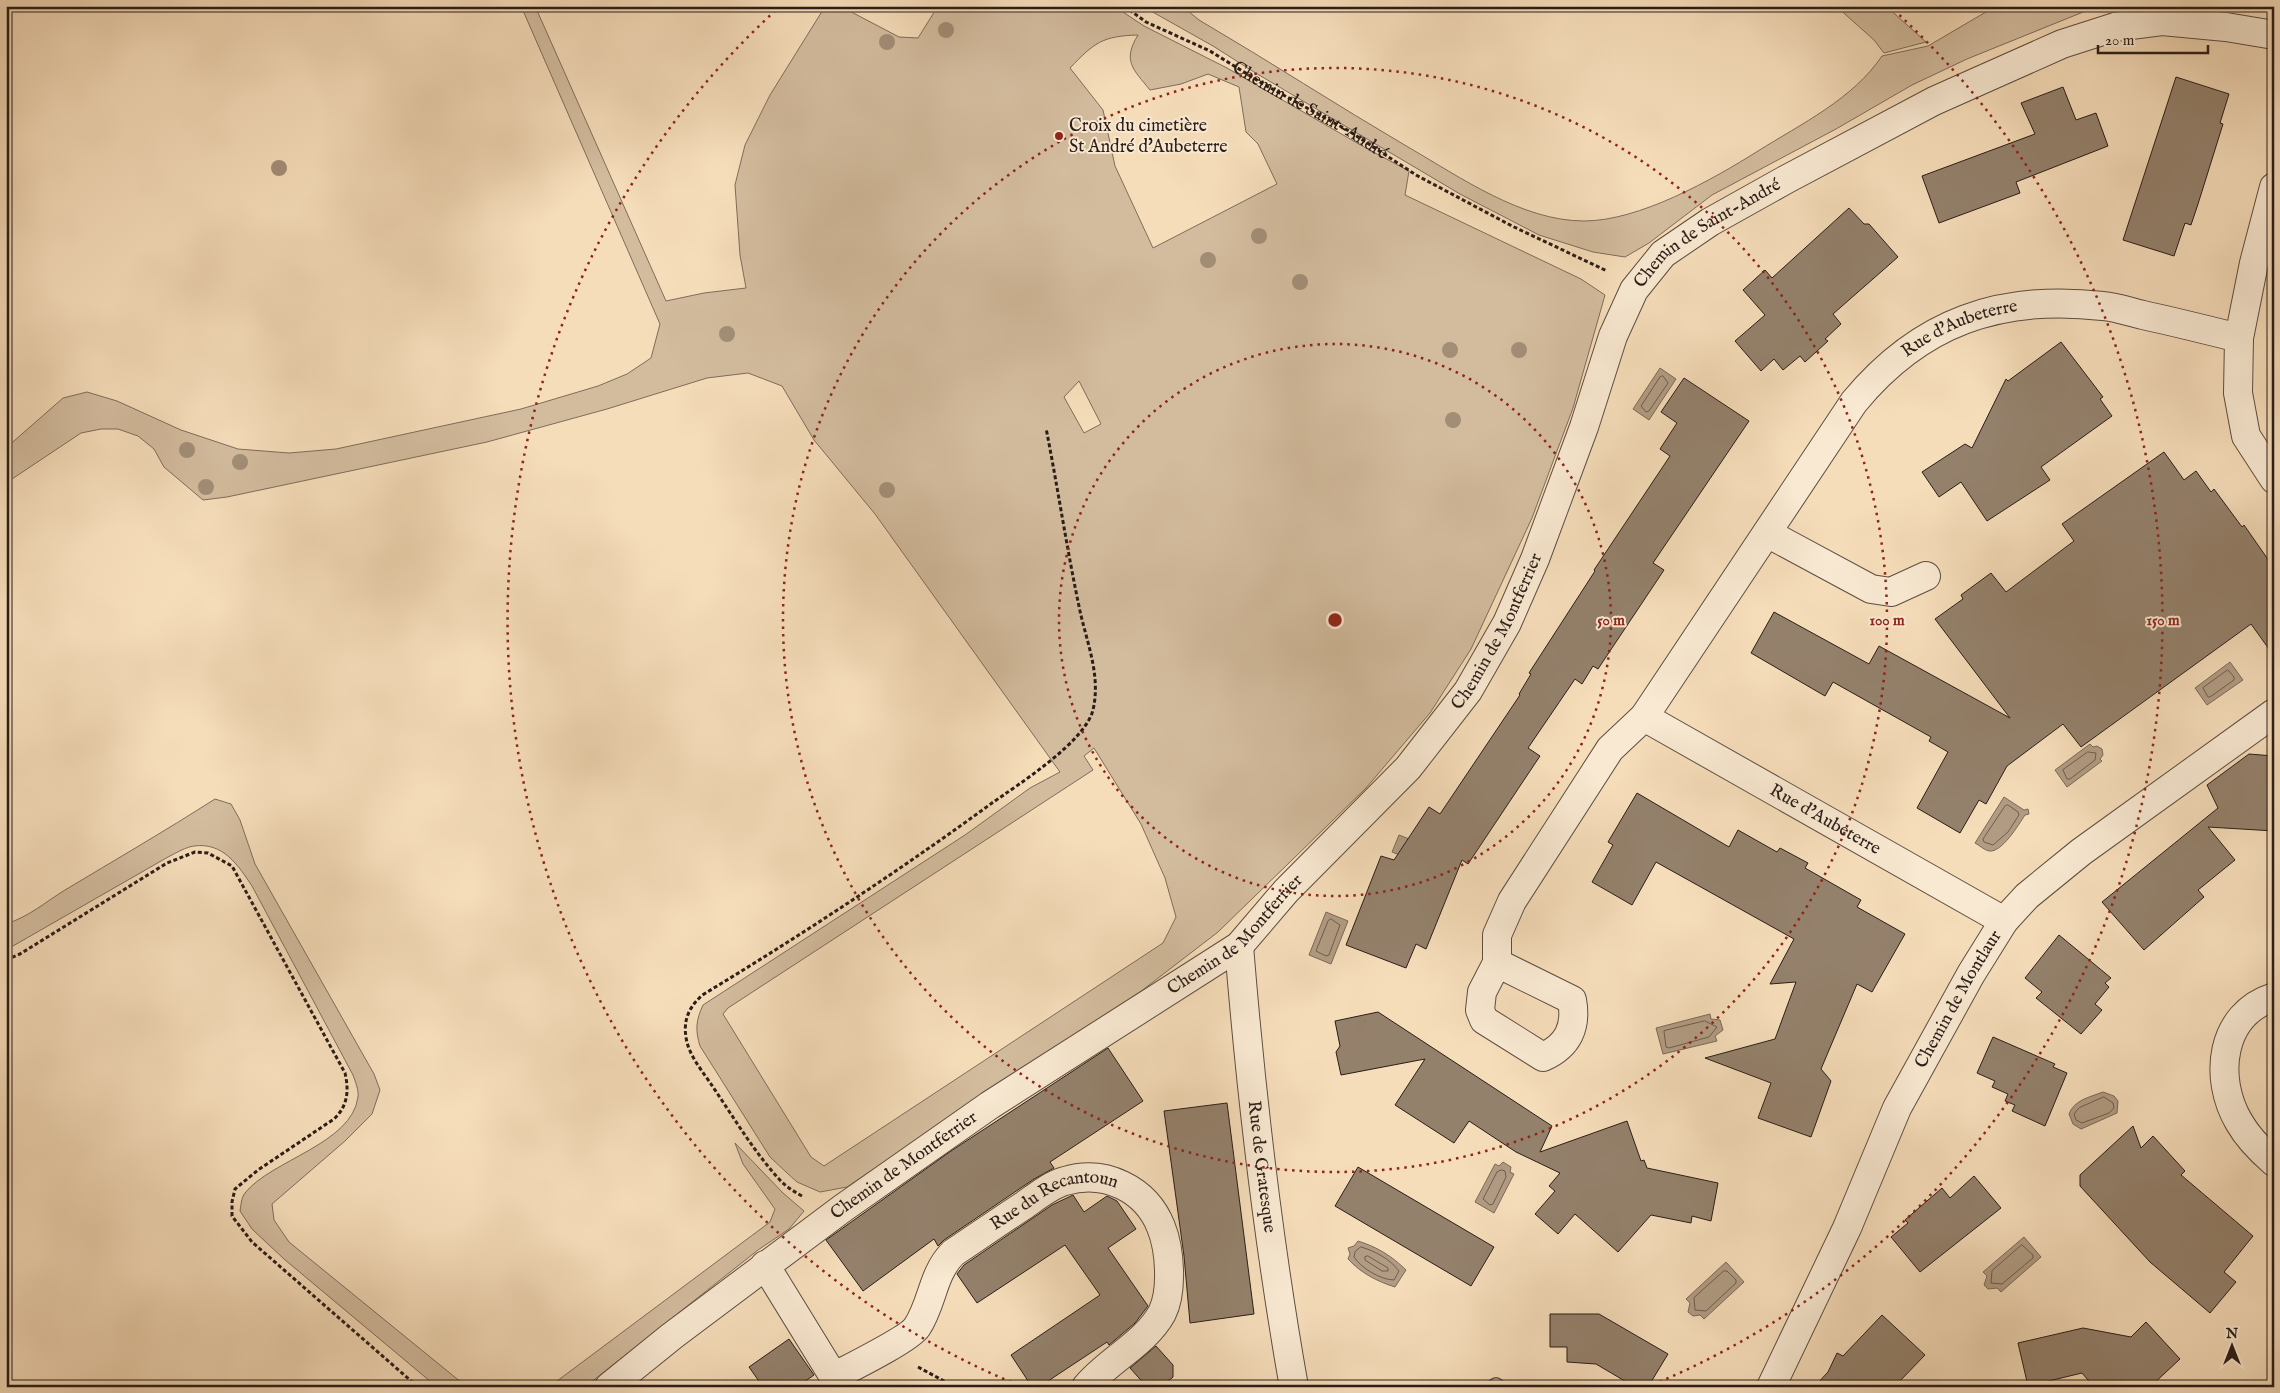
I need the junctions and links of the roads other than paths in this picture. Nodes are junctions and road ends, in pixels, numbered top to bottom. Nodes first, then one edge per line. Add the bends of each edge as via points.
1 (2274, 35) edge
2 (2274, 187) edge
3 (1634, 290) joint
4 (2239, 338) junction
5 (2274, 479) edge
6 (1767, 533) junction
7 (1926, 576) dead end
8 (2274, 713) edge
9 (1644, 718) junction
10 (2004, 920) junction
11 (1239, 946) junction
12 (1497, 963) dead end
13 (2274, 997) edge
14 (2274, 1162) edge
15 (766, 1265) junction
16 (837, 1382) edge
17 (609, 1387) edge
18 (1086, 1387) edge
19 (1294, 1387) edge
20 (1771, 1387) edge

1 - 3 street, Chemin de Saint-André via 2226,26 2162,21 2115,27 2062,44 1934,101 1710,222 1663,254
2 - 4 street
3 - 11 street, Chemin de Montferrier via 1613,336 1584,427 1534,558 1507,623 1468,691 1408,768 1286,891
4 - 5 street via 2238,394 2246,436
4 - 6 street, Rue d'Aubeterre via 2104,306 2055,303 2017,305 1955,324 1927,336 1875,376 1854,402
6 - 7 street via 1871,589 1891,592
6 - 9 street, Rue d'Aubeterre
8 - 10 street, Chemin de Montlaur via 2081,852 2027,896
9 - 10 street, Rue d'Aubeterre
9 - 12 street, Rue d'Aubeterre via 1610,749 1512,901 1497,935
10 - 20 street, Chemin de Montlaur via 1897,1108 1847,1228
11 - 15 street, Chemin de Montferrier via 990,1105
11 - 19 street, Rue de Gratesque via 1250,1075 1277,1294
13 - 14 street via 2263,1000 2237,1022 2229,1038 2224,1077 2228,1098 2239,1122 2256,1146
15 - 16 street, Rue du Recantoun
15 - 17 street, Chemin de Montferrier
16 - 18 street, Rue du Recantoun via 916,1329 943,1263 953,1252 1046,1190 1064,1181 1084,1177 1107,1179 1131,1188 1144,1200 1157,1216 1164,1233 1169,1275 1168,1294 1152,1328

